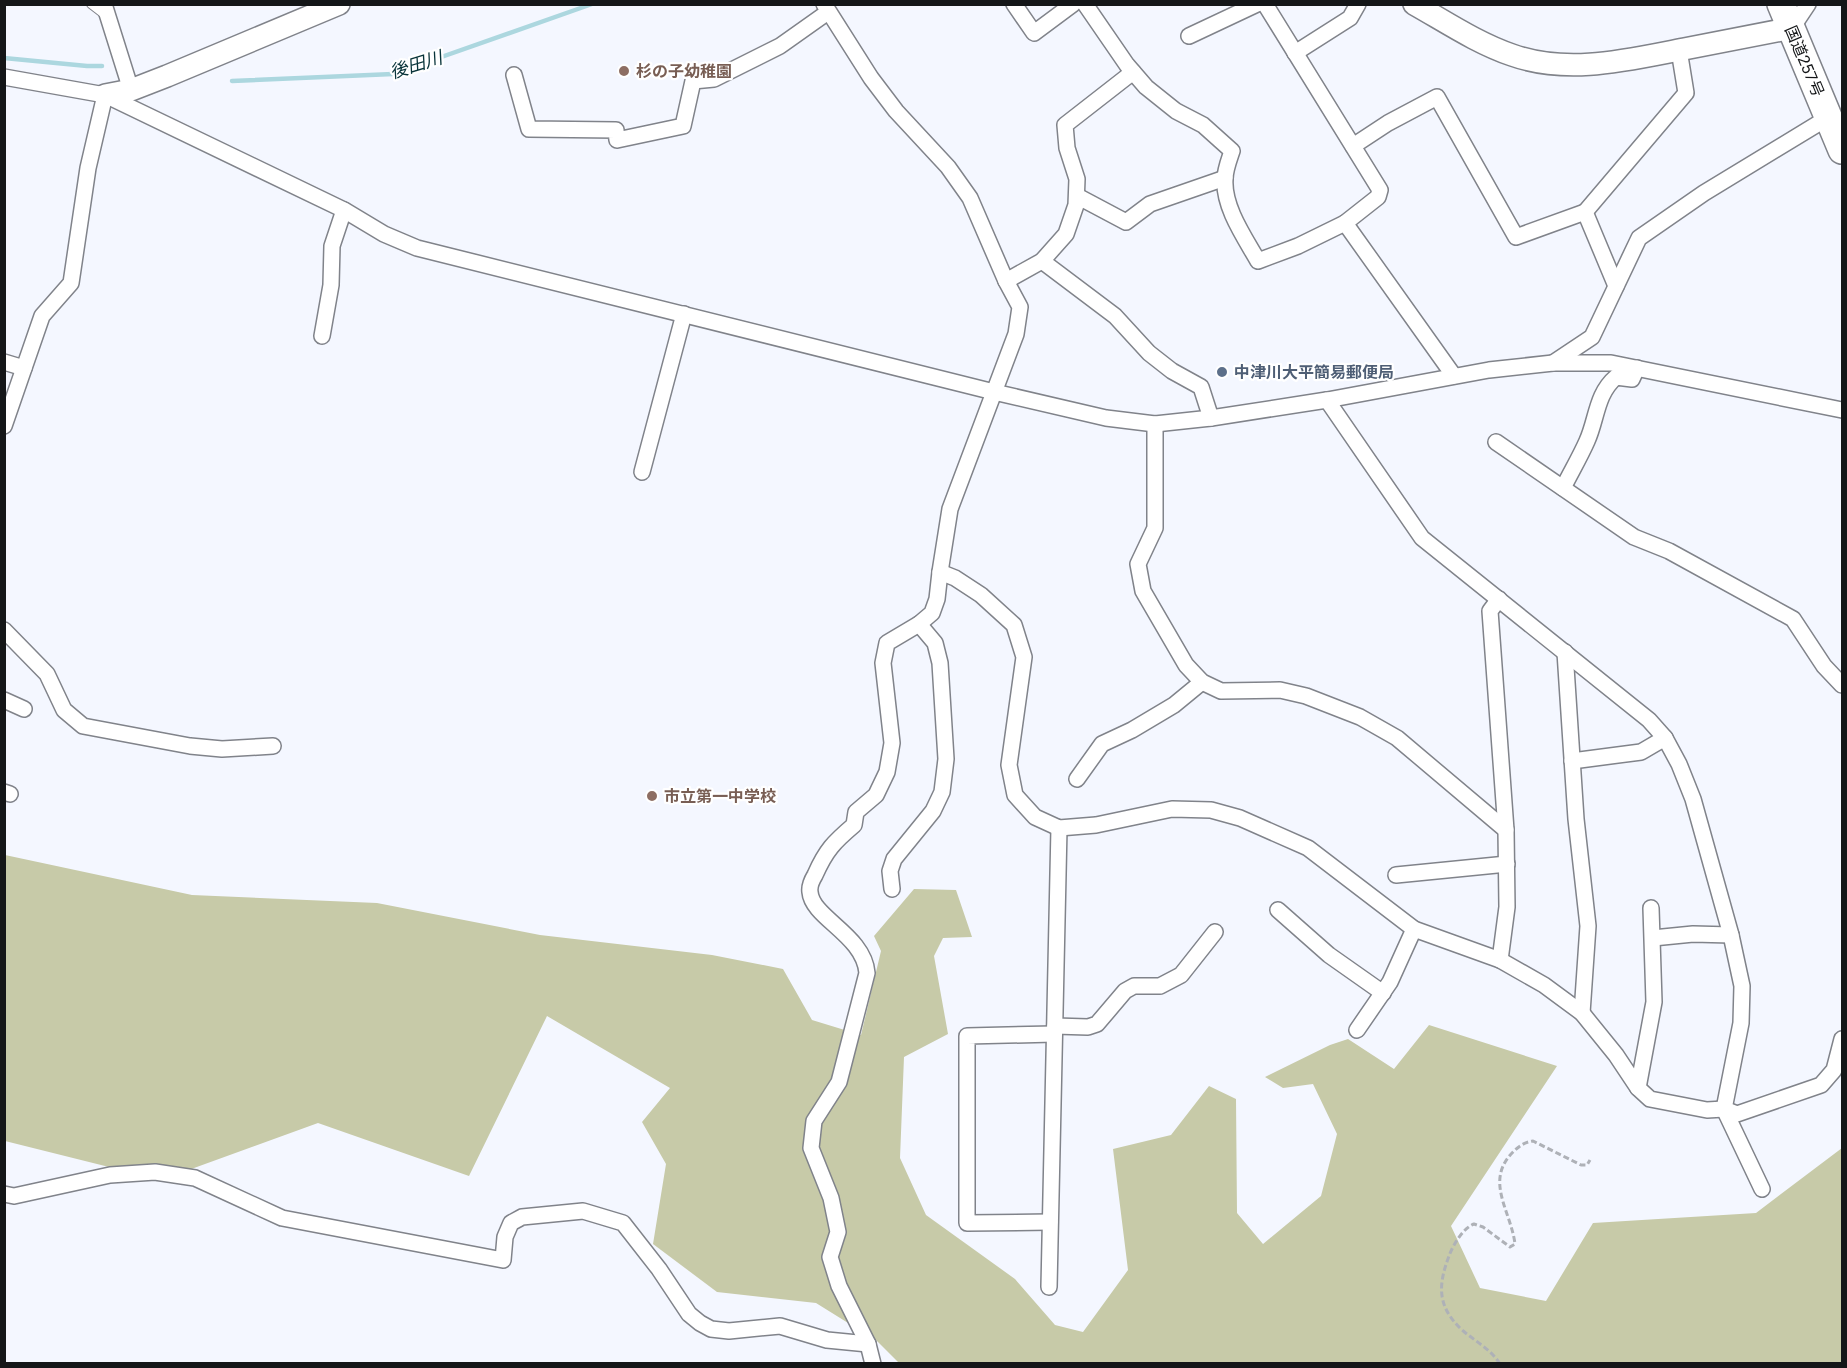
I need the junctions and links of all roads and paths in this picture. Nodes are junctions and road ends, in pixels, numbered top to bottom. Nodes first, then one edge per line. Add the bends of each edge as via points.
1 (91, 4) edge
2 (339, 4) edge
3 (1014, 4) edge
4 (1073, 4) edge
5 (1085, 4) edge
6 (1257, 4) edge
7 (1265, 4) edge
8 (1358, 4) edge
9 (1414, 4) edge
10 (1808, 4) edge
11 (826, 8) edge
12 (106, 11) edge
13 (1787, 16) edge
14 (1189, 36) dead end
15 (1679, 50) junction
16 (1295, 53) junction
17 (1133, 72) junction
18 (514, 75) dead end
19 (4, 77) edge
20 (131, 90) junction
21 (105, 95) junction
22 (1829, 117) junction
23 (1353, 146) junction
24 (1842, 150) edge
25 (1224, 178) junction
26 (1077, 196) junction
27 (344, 210) junction
28 (1585, 212) junction
29 (1345, 223) junction
30 (1042, 261) junction
31 (1006, 281) junction
32 (1616, 286) junction
33 (684, 314) junction
34 (322, 336) dead end
35 (4, 362) edge
36 (1553, 363) junction
37 (24, 368) junction
38 (1637, 368) junction
39 (1454, 376) junction
40 (994, 392) junction
41 (1327, 400) junction
42 (1842, 410) edge
43 (1211, 418) junction
44 (1155, 424) junction
45 (4, 426) edge
46 (1496, 442) dead end
47 (642, 472) dead end
48 (1563, 488) junction
49 (940, 572) junction
50 (1499, 599) junction
51 (919, 624) junction
52 (4, 630) edge
53 (1565, 652) junction
54 (1202, 682) junction
55 (1842, 685) edge
56 (4, 700) edge
57 (24, 710) dead end
58 (1665, 738) junction
59 (273, 746) dead end
60 (1572, 761) junction
61 (1077, 779) dead end
62 (1059, 828) junction
63 (1506, 830) junction
64 (1507, 864) junction
65 (1396, 875) dead end
66 (892, 889) dead end
67 (1651, 908) dead end
68 (1278, 910) dead end
69 (1414, 929) junction
70 (1215, 932) dead end
71 (1731, 935) junction
72 (1653, 938) junction
73 (1500, 960) junction
74 (1383, 993) junction
75 (1582, 1013) junction
76 (1054, 1030) junction
77 (1357, 1030) dead end
78 (1842, 1040) edge
79 (1638, 1088) junction
80 (1724, 1109) junction
81 (1590, 1160) dead end
82 (1762, 1189) dead end
83 (4, 1194) edge
84 (1050, 1222) junction
85 (1048, 1287) dead end
86 (868, 1344) junction
87 (873, 1364) edge
88 (1500, 1364) edge

1 - 12 lane
2 - 20 street
3 - 4 street via 1034,33
5 - 17 street
6 - 14 street
7 - 16 street
8 - 16 street via 1350,18
9 - 15 street via 1472,38 1542,63 1614,63
10 - 13 street
11 - 18 street via 780,46 714,79 693,81 684,126 617,140 616,130 529,129
11 - 31 street via 877,86 970,198
12 - 20 street
13 - 15 street
13 - 22 highway, 国道257号
15 - 28 street via 1686,93
16 - 23 street
17 - 25 street via 1168,105 1203,125 1232,152
17 - 26 street via 1065,125
19 - 21 street
20 - 21 street
21 - 27 street
21 - 37 street via 88,168 71,283 42,316
22 - 24 highway, 国道257号
22 - 32 street via 1639,238
23 - 28 street via 1437,97 1516,237
23 - 29 street via 1380,190 1378,197
25 - 26 street via 1150,204 1126,222
25 - 29 street via 1236,224 1258,261
26 - 30 street via 1066,234
27 - 33 street via 417,248
27 - 34 street via 332,246 331,285
28 - 32 street
29 - 39 street
30 - 31 street
30 - 43 street via 1114,316 1149,353 1201,387
31 - 40 street via 1020,307 1016,334
32 - 36 street via 1592,337
33 - 40 street
33 - 47 street
35 - 37 street
36 - 38 street via 1611,363
36 - 39 street
37 - 45 street
38 - 42 street
38 - 48 street via 1632,379 1616,377 1607,384 1587,440
39 - 41 street
40 - 44 street via 1106,418
40 - 49 street via 950,509
41 - 43 street
41 - 50 street via 1422,538
43 - 44 street
44 - 54 street via 1155,528 1138,564 1143,591 1186,665
46 - 48 street
48 - 55 street via 1634,537 1668,551 1793,619 1824,666
49 - 51 street via 938,599 932,613
49 - 62 street via 981,595 1014,625 1024,657 1009,765 1015,795 1035,817
50 - 53 street
50 - 63 street via 1490,611
51 - 66 street via 935,643 940,663 946,759 942,792 933,811 894,859
51 - 86 street via 887,643 883,663 892,743 882,786 856,812 854,825 824,854 809,888 813,902 856,946 866,963 867,973 839,1082 814,1121 811,1148 831,1198 838,1232 830,1257 839,1286
52 - 59 street via 47,674 64,710 83,726 190,746
53 - 58 street via 1649,720
53 - 60 street
54 - 61 street via 1174,705 1102,744
54 - 63 street via 1221,691 1280,690 1360,717 1397,738
56 - 57 street
58 - 60 street via 1641,752
58 - 71 street via 1693,799
60 - 75 street via 1588,926
62 - 69 street via 1096,825 1172,809 1211,810 1240,818 1308,848
62 - 76 street
63 - 64 street
64 - 65 street
64 - 73 street via 1508,907
67 - 72 street
68 - 74 street via 1329,955
69 - 73 street
69 - 74 street
70 - 76 street via 1180,975 1160,986 1125,990 1097,1024
71 - 72 street
71 - 80 street via 1742,986 1741,1023
72 - 79 street via 1654,1002
73 - 75 street
74 - 77 street
75 - 79 street
76 - 84 street
76 - 84 street via 967,1036 967,1223
78 - 80 street via 1834,1070 1821,1085 1737,1114
79 - 80 street via 1650,1099 1707,1110
80 - 82 street
81 - 88 path via 1581,1165 1527,1141 1500,1170 1515,1244 1510,1246 1474,1224 1450,1252 1440,1287 1443,1302 1461,1329
83 - 86 street via 14,1196 110,1175 155,1172 195,1178 282,1218 503,1260 511,1222 522,1216 583,1211 622,1223 689,1314 711,1329 780,1326 827,1340
84 - 85 street
86 - 87 street

